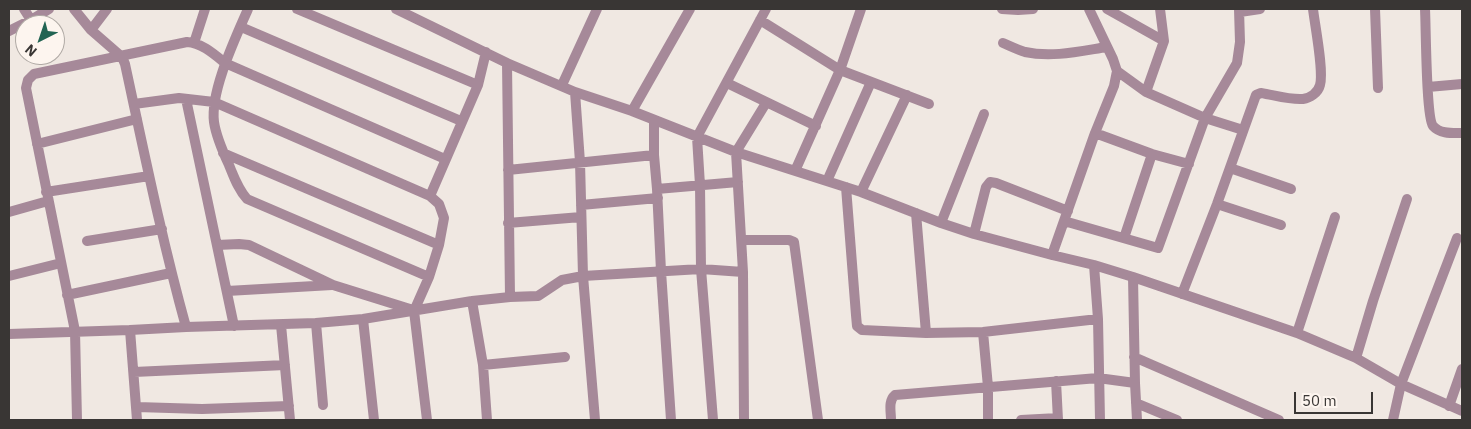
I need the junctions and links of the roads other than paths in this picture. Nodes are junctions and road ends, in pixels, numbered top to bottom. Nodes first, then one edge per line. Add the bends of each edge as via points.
1 (74, 9) edge
2 (107, 9) edge
3 (205, 9) edge
4 (248, 9) edge
5 (297, 9) edge
6 (396, 9) edge
7 (597, 9) edge
8 (690, 9) edge
9 (766, 9) edge
10 (861, 9) edge
11 (1002, 9) edge
12 (1033, 9) edge
13 (1089, 9) edge
14 (1107, 9) edge
15 (1160, 9) edge
16 (1260, 9) edge
17 (1313, 9) edge
18 (1375, 9) edge
19 (1425, 9) edge
20 (1240, 10) edge
21 (410, 12) edge
22 (760, 20) junction
23 (240, 26) junction
24 (90, 30) junction
25 (1164, 41) junction
26 (194, 43) junction
27 (1003, 43) dead end
28 (1107, 47) junction
29 (486, 52) junction
30 (122, 57) junction
31 (507, 62) junction
32 (225, 63) junction
33 (840, 70) junction
34 (1117, 71) junction
35 (870, 82) junction
36 (727, 83) junction
37 (1462, 84) edge
38 (478, 85) junction
39 (562, 85) junction
40 (1428, 87) junction
41 (1378, 88) dead end
42 (575, 92) junction
43 (1146, 92) junction
44 (907, 95) junction
45 (186, 98) junction
46 (214, 102) junction
47 (766, 103) junction
48 (134, 104) junction
49 (929, 104) dead end
50 (632, 111) junction
51 (984, 114) dead end
52 (1205, 118) junction
53 (137, 119) junction
54 (654, 120) junction
55 (461, 121) junction
56 (816, 126) junction
57 (1243, 130) junction
58 (1095, 133) junction
59 (1462, 134) edge
60 (697, 137) junction
61 (37, 144) junction
62 (736, 152) junction
63 (223, 153) junction
64 (1152, 154) junction
65 (654, 155) junction
66 (445, 160) junction
67 (580, 162) junction
68 (1189, 164) junction
69 (1230, 168) junction
70 (508, 170) junction
71 (795, 171) junction
72 (148, 176) junction
73 (827, 181) junction
74 (738, 182) junction
75 (700, 185) junction
76 (846, 187) junction
77 (1291, 189) dead end
78 (862, 192) junction
79 (658, 193) junction
80 (430, 196) junction
81 (47, 197) junction
82 (1407, 198) dead end
83 (1217, 204) junction
84 (581, 206) junction
85 (1068, 211) junction
86 (9, 212) edge
87 (916, 214) junction
88 (581, 217) junction
89 (1335, 217) dead end
90 (1064, 221) junction
91 (508, 223) junction
92 (941, 223) junction
93 (1281, 224) dead end
94 (162, 229) junction
95 (974, 234) junction
96 (1124, 238) junction
97 (1457, 238) dead end
98 (742, 240) junction
99 (87, 241) dead end
100 (217, 245) junction
101 (439, 245) junction
102 (1052, 255) junction
103 (61, 263) junction
104 (1094, 265) junction
105 (701, 269) junction
106 (661, 272) junction
107 (743, 272) junction
108 (171, 273) junction
109 (9, 276) edge
110 (583, 276) junction
111 (429, 277) junction
112 (1133, 277) junction
113 (332, 285) junction
114 (227, 291) junction
115 (1182, 294) junction
116 (68, 295) junction
117 (510, 297) junction
118 (472, 301) junction
119 (414, 310) junction
120 (1098, 318) junction
121 (363, 319) junction
122 (281, 324) junction
123 (316, 324) junction
124 (234, 326) junction
125 (186, 327) junction
126 (130, 330) junction
127 (75, 331) junction
128 (984, 332) junction
129 (926, 333) junction
130 (1296, 333) junction
131 (9, 334) edge
132 (565, 357) dead end
133 (1134, 357) junction
134 (1356, 358) junction
135 (285, 364) junction
136 (483, 365) junction
137 (1462, 370) edge
138 (134, 372) junction
139 (1098, 378) junction
140 (1056, 381) junction
141 (1135, 383) junction
142 (1401, 384) junction
143 (988, 387) junction
144 (1136, 403) junction
145 (323, 405) dead end
146 (289, 406) junction
147 (1449, 406) junction
148 (136, 407) junction
149 (202, 409) junction
150 (1462, 411) edge
151 (1058, 419) edge
152 (76, 420) edge
153 (137, 420) edge
154 (203, 420) edge
155 (290, 420) edge
156 (374, 420) edge
157 (427, 420) edge
158 (487, 420) edge
159 (594, 420) edge
160 (671, 420) edge
161 (713, 420) edge
162 (744, 420) edge
163 (818, 420) edge
164 (891, 420) edge
165 (988, 420) edge
166 (1021, 420) edge
167 (1100, 420) edge
168 (1137, 420) edge
169 (1177, 420) edge
170 (1279, 420) edge
171 (1394, 420) edge

1 - 24 street
2 - 24 street
3 - 26 street
4 - 23 street
5 - 38 street
6 - 21 street
7 - 39 street
8 - 50 street
9 - 22 street
10 - 33 street
11 - 12 street
13 - 28 street
14 - 25 street
15 - 25 street
16 - 20 street
17 - 57 street via 1321,70 1316,92 1302,99 1256,95
18 - 41 street
19 - 40 street
20 - 52 street via 1236,63
21 - 29 street
22 - 33 street
22 - 36 street
23 - 32 street
23 - 55 street
24 - 30 street
25 - 43 street
26 - 30 street
26 - 32 street
27 - 28 street via 1040,54
28 - 34 street
29 - 31 street
29 - 38 street
30 - 48 street
30 - 61 street via 34,74 28,80 26,88
31 - 39 street
31 - 70 street
32 - 46 street
32 - 66 street
33 - 35 street
33 - 56 street
34 - 43 street
34 - 58 street
35 - 44 street
35 - 73 street
36 - 47 street
36 - 60 street
37 - 40 street
38 - 55 street
39 - 42 street
40 - 59 street via 1431,124 1447,133
42 - 50 street
42 - 67 street
43 - 52 street
44 - 49 street
44 - 78 street
45 - 46 street
45 - 48 street
45 - 100 street
46 - 63 street via 214,122
46 - 80 street
47 - 56 street
47 - 62 street
48 - 53 street
50 - 54 street
51 - 92 street
52 - 57 street
52 - 68 street
53 - 61 street
53 - 72 street
54 - 60 street
54 - 65 street
55 - 66 street
56 - 71 street
57 - 69 street
58 - 64 street
58 - 85 street
60 - 62 street
60 - 75 street
61 - 81 street
62 - 71 street
62 - 74 street
63 - 101 street
63 - 111 street via 247,199
64 - 68 street
64 - 96 street
65 - 67 street
65 - 79 street
66 - 80 street
67 - 70 street
67 - 84 street
68 - 96 street via 1158,248
69 - 77 street
69 - 83 street
70 - 91 street
71 - 73 street
72 - 81 street
72 - 94 street
73 - 76 street
74 - 75 street
74 - 98 street
75 - 79 street
75 - 105 street
76 - 78 street
76 - 129 street via 857,326 862,330
78 - 87 street
79 - 84 street
79 - 106 street
80 - 101 street via 439,204 444,218
81 - 86 street
81 - 103 street
82 - 134 street
83 - 93 street
83 - 115 street
84 - 88 street
85 - 90 street
85 - 95 street via 990,182
87 - 92 street
87 - 129 street
88 - 91 street
88 - 110 street
89 - 130 street
90 - 96 street
90 - 102 street
91 - 117 street
92 - 95 street
94 - 99 street
94 - 108 street
95 - 102 street
97 - 142 street
98 - 107 street
98 - 163 street via 794,242
100 - 113 street via 249,245
100 - 114 street
101 - 111 street
102 - 104 street
103 - 109 street
103 - 116 street
104 - 112 street
104 - 120 street
105 - 106 street
105 - 107 street
105 - 161 street
106 - 110 street
106 - 160 street
107 - 162 street
108 - 116 street
108 - 125 street
110 - 117 street via 562,280 538,296
110 - 159 street
111 - 119 street
112 - 115 street
112 - 133 street
113 - 114 street
113 - 119 street
114 - 124 street
115 - 130 street
116 - 127 street
117 - 118 street
118 - 119 street
118 - 136 street
119 - 121 street
119 - 157 street
120 - 128 street
120 - 139 street
121 - 123 street
121 - 156 street
122 - 123 street
122 - 124 street
122 - 135 street
123 - 145 street
124 - 125 street
125 - 126 street
126 - 127 street
126 - 138 street
127 - 131 street
127 - 152 street
128 - 129 street
128 - 143 street
130 - 134 street
132 - 136 street
133 - 141 street
133 - 170 street
134 - 142 street
135 - 138 street
135 - 146 street
136 - 158 street
137 - 147 street
138 - 148 street
139 - 140 street
139 - 141 street
139 - 167 street
140 - 143 street
140 - 151 street
141 - 144 street
142 - 147 street
142 - 171 street
143 - 164 street via 896,395 890,403
143 - 165 street
144 - 168 street
144 - 169 street
146 - 149 street
146 - 155 street
147 - 150 street
148 - 149 street
148 - 153 street
149 - 154 street
151 - 166 street

